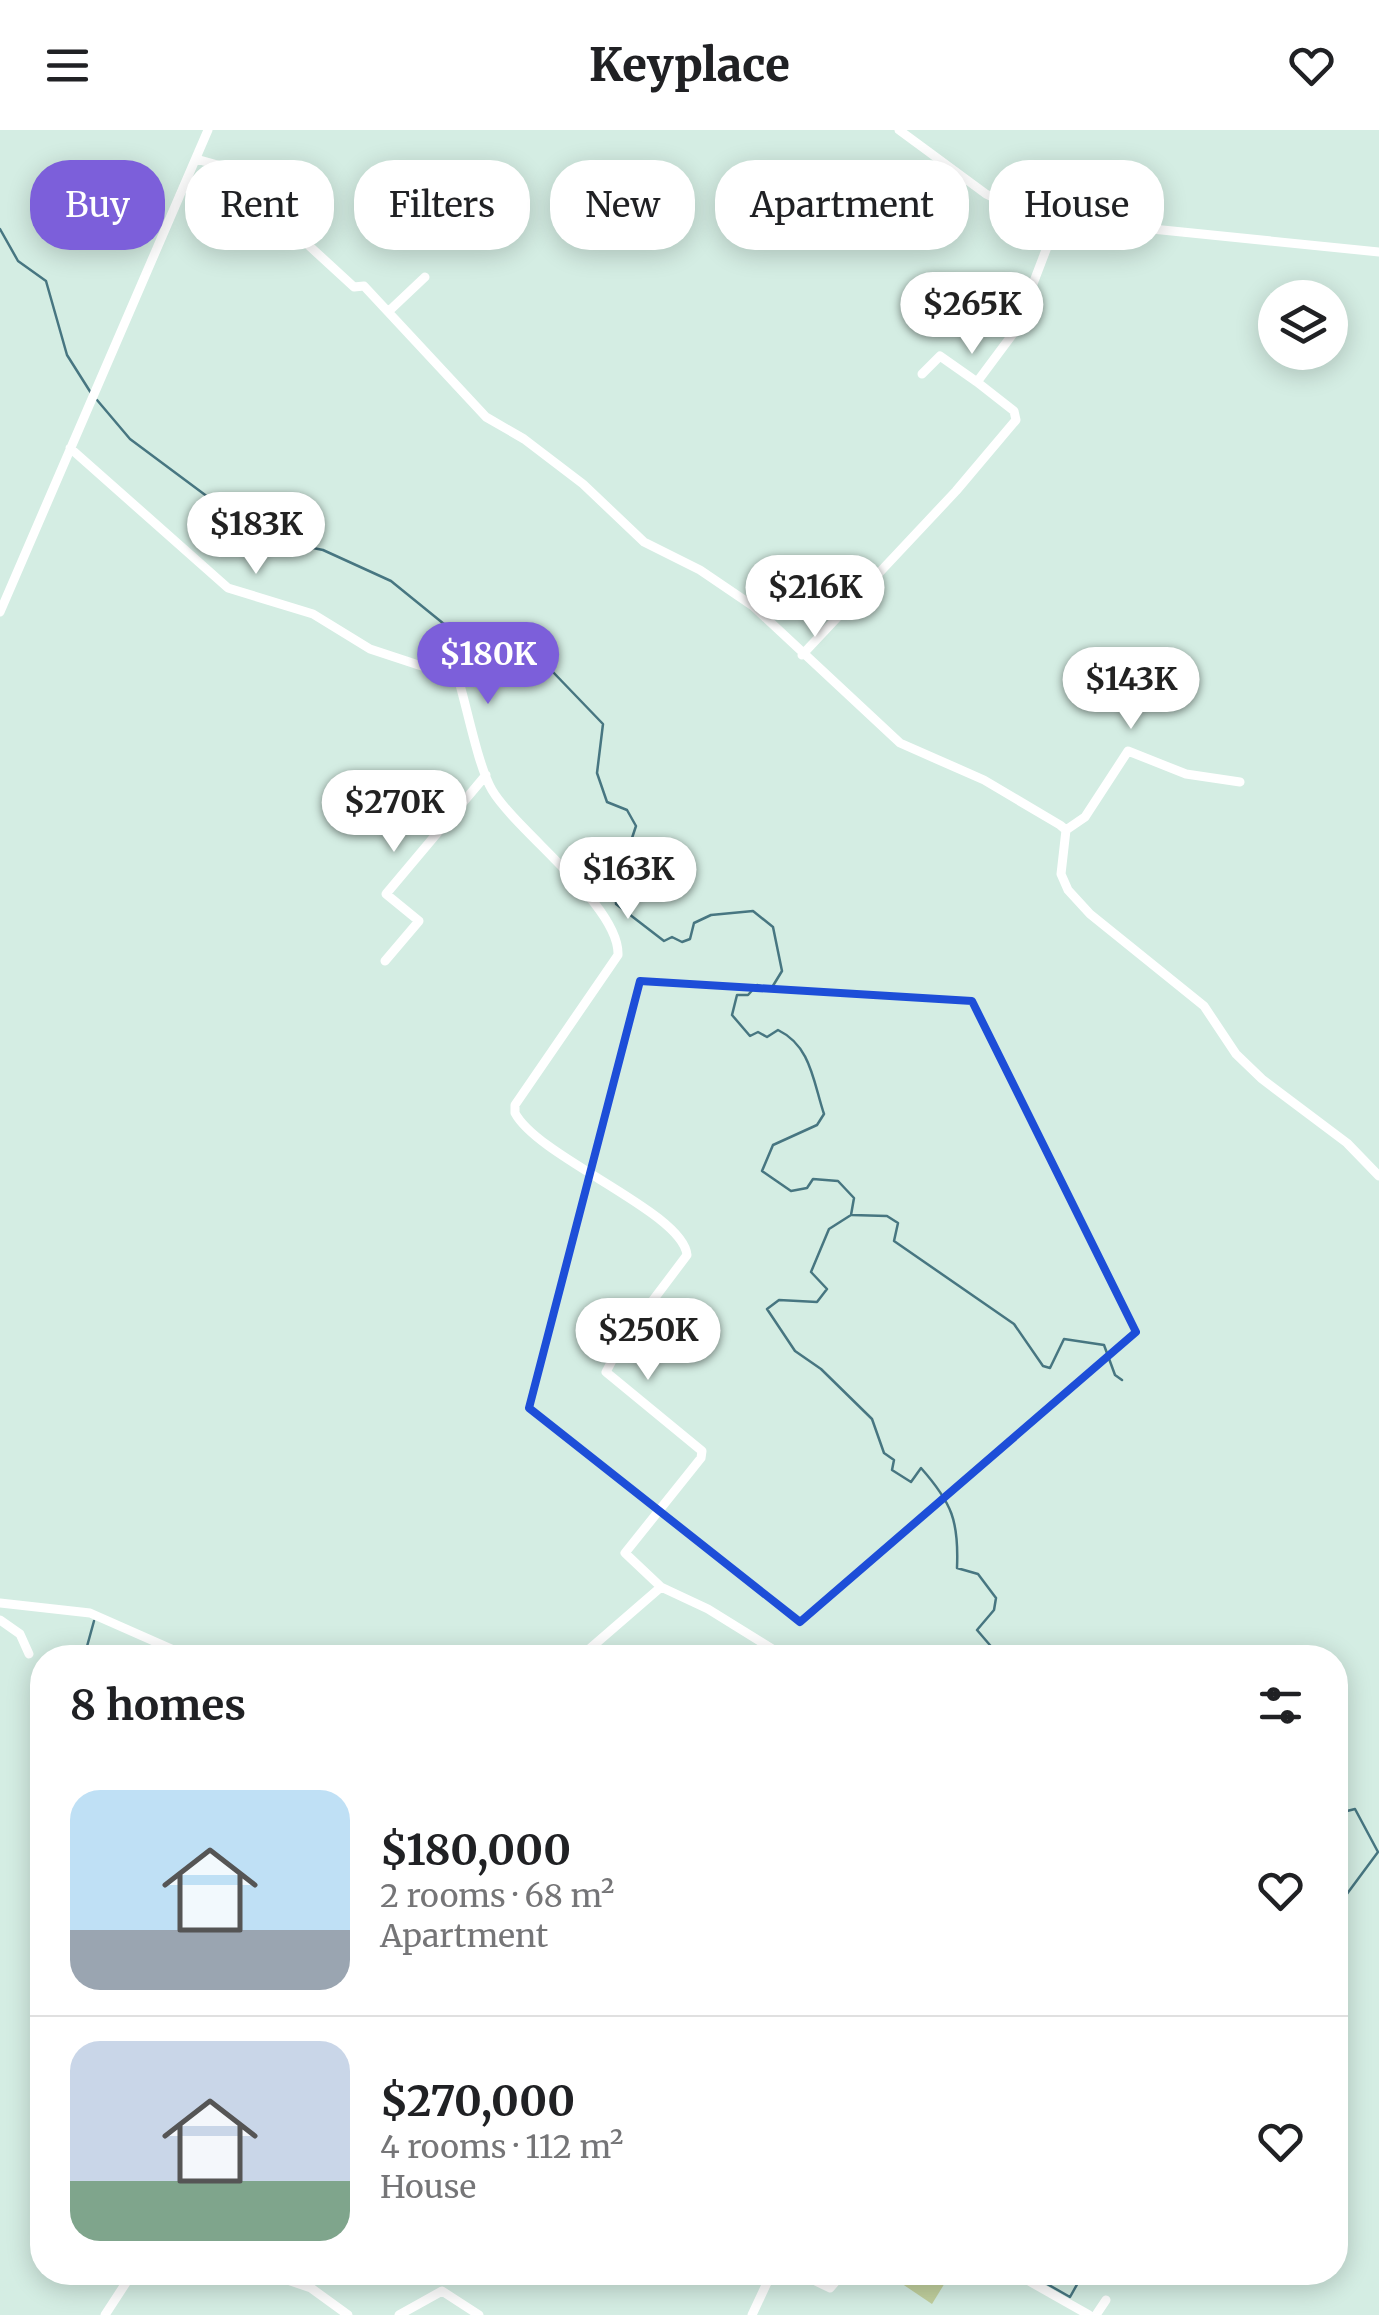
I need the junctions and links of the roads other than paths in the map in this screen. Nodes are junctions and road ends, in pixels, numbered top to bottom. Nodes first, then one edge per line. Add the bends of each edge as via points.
1 (208, 130) edge
2 (899, 130) edge
3 (196, 159) junction
4 (989, 193) edge
5 (1164, 229) edge
6 (1046, 250) edge
7 (1379, 252) edge
8 (426, 277) dead end
9 (390, 310) junction
10 (922, 374) dead end
11 (977, 382) junction
12 (70, 448) junction
13 (0, 612) edge
14 (802, 655) junction
15 (486, 774) junction
16 (1240, 782) dead end
17 (1066, 830) junction
18 (385, 961) dead end
19 (1379, 1176) edge
20 (661, 1587) junction
21 (0, 1602) edge
22 (0, 1620) edge
23 (163, 1645) edge
24 (593, 1645) edge
25 (766, 1645) edge
26 (29, 1654) dead end
27 (124, 2285) edge
28 (302, 2285) edge
29 (766, 2285) edge
30 (1037, 2285) edge
31 (1106, 2300) dead end
32 (104, 2315) edge
33 (348, 2315) edge
34 (399, 2315) edge
35 (479, 2315) edge
36 (752, 2315) edge
37 (1093, 2315) edge

1 - 3 street
2 - 4 street
3 - 9 street via 250,174 327,265
3 - 12 street
5 - 7 street
6 - 11 street via 1016,331
8 - 9 street
9 - 14 street via 486,417 583,484 644,542 753,606
10 - 11 street via 940,356
11 - 14 street via 1014,411 1016,420
12 - 13 street
12 - 15 street via 228,588 313,614 370,650 458,678
14 - 17 street via 900,743 984,780
15 - 18 street via 386,894 419,921
15 - 20 street via 492,790 594,902 618,945 618,955 515,1113 686,1246 687,1255 606,1372 702,1451 625,1553
16 - 17 street via 1186,774 1128,751 1084,817
17 - 19 street via 1062,874 1068,890 1204,1006 1262,1079
20 - 24 street
20 - 25 street
21 - 23 street via 90,1613
22 - 26 street via 20,1634
27 - 32 street
28 - 33 street
29 - 36 street
30 - 37 street
31 - 37 street
34 - 35 street via 442,2291

